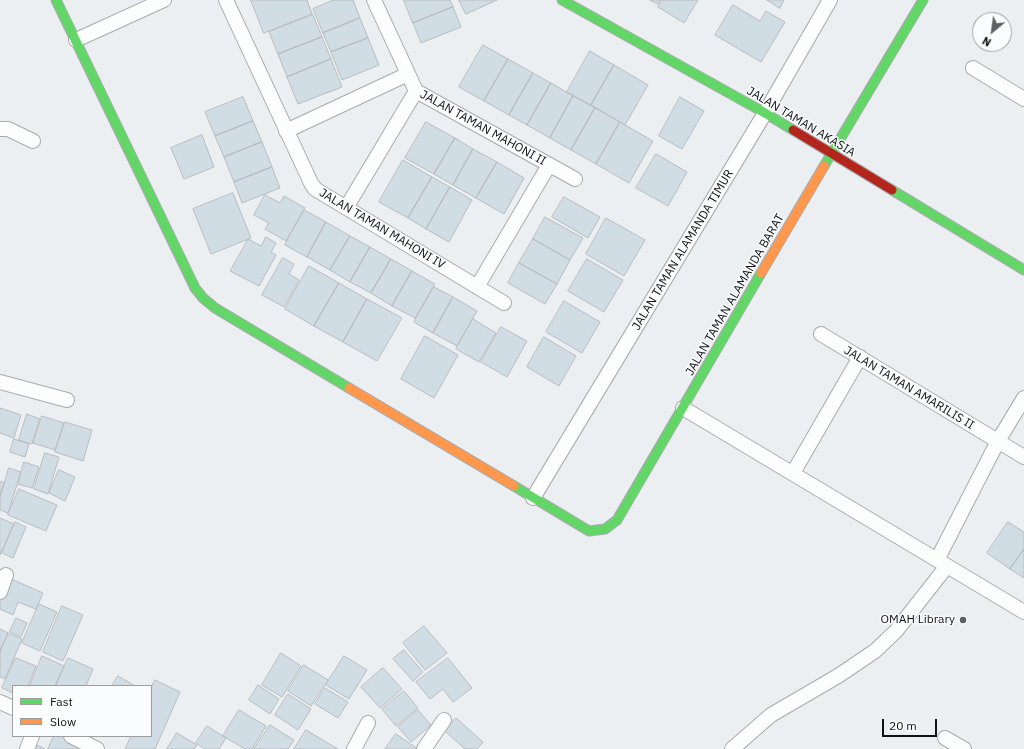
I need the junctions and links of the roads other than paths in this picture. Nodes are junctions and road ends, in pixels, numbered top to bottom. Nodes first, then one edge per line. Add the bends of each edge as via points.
1 (56, 0) edge
2 (164, 0) edge
3 (226, 0) edge
4 (374, 0) edge
5 (562, 0) edge
6 (830, 0) edge
7 (923, 0) edge
8 (76, 40) junction
9 (973, 68) dead end
10 (408, 74) junction
11 (416, 91) junction
12 (1023, 95) edge
13 (765, 113) junction
14 (0, 129) edge
15 (286, 131) junction
16 (33, 141) dead end
17 (831, 154) junction
18 (549, 165) junction
19 (575, 180) dead end
20 (346, 208) junction
21 (1024, 270) edge
22 (477, 287) junction
23 (504, 303) dead end
24 (821, 334) dead end
25 (860, 357) junction
26 (0, 382) edge
27 (1024, 398) edge
28 (67, 400) dead end
29 (682, 408) junction
30 (998, 441) junction
31 (1024, 456) edge
32 (793, 473) junction
33 (533, 498) junction
34 (942, 563) junction
35 (6, 575) dead end
36 (0, 592) edge
37 (1024, 612) edge
38 (0, 702) edge
39 (12, 708) edge
40 (444, 720) dead end
41 (368, 723) dead end
42 (32, 737) edge
43 (73, 737) edge
44 (945, 738) dead end
45 (27, 749) edge
46 (97, 749) edge
47 (354, 749) edge
48 (424, 749) edge
49 (732, 749) edge
50 (964, 749) edge

1 - 8 street, JALAN TAMAN ALAMANDA BARAT
2 - 8 street
3 - 15 street, JALAN TAMAN MAHONI IV
4 - 10 street, JALAN TAMAN MAHONI II
5 - 13 street, JALAN TAMAN AKASIA
6 - 13 street, JALAN TAMAN ALAMANDA TIMUR
7 - 17 street, JALAN TAMAN ALAMANDA BARAT
8 - 33 street, JALAN TAMAN ALAMANDA BARAT via 195,288 203,298 215,308
9 - 12 street
10 - 11 street, JALAN TAMAN MAHONI II
10 - 15 street
11 - 18 street, JALAN TAMAN MAHONI II
11 - 20 street
13 - 17 street, JALAN TAMAN AKASIA
13 - 33 street, JALAN TAMAN ALAMANDA TIMUR
14 - 16 street via 8,129
15 - 20 street, JALAN TAMAN MAHONI IV via 311,184
17 - 21 street, JALAN TAMAN AKASIA
17 - 29 street, JALAN TAMAN ALAMANDA BARAT
18 - 19 street, JALAN TAMAN MAHONI II
18 - 22 street
20 - 22 street, JALAN TAMAN MAHONI IV
22 - 23 street, JALAN TAMAN MAHONI IV
24 - 25 street, JALAN TAMAN AMARILIS II
25 - 30 street, JALAN TAMAN AMARILIS II
25 - 32 street
26 - 28 street
27 - 30 street
29 - 32 street
29 - 33 street, JALAN TAMAN ALAMANDA BARAT via 617,520 606,529 589,531
30 - 31 street, JALAN TAMAN AMARILIS II
30 - 34 street
32 - 34 street
34 - 37 street
34 - 49 street via 896,631 875,651 771,715
35 - 36 street
38 - 39 street
40 - 48 street
41 - 47 street
42 - 45 street
43 - 46 street
44 - 50 street

